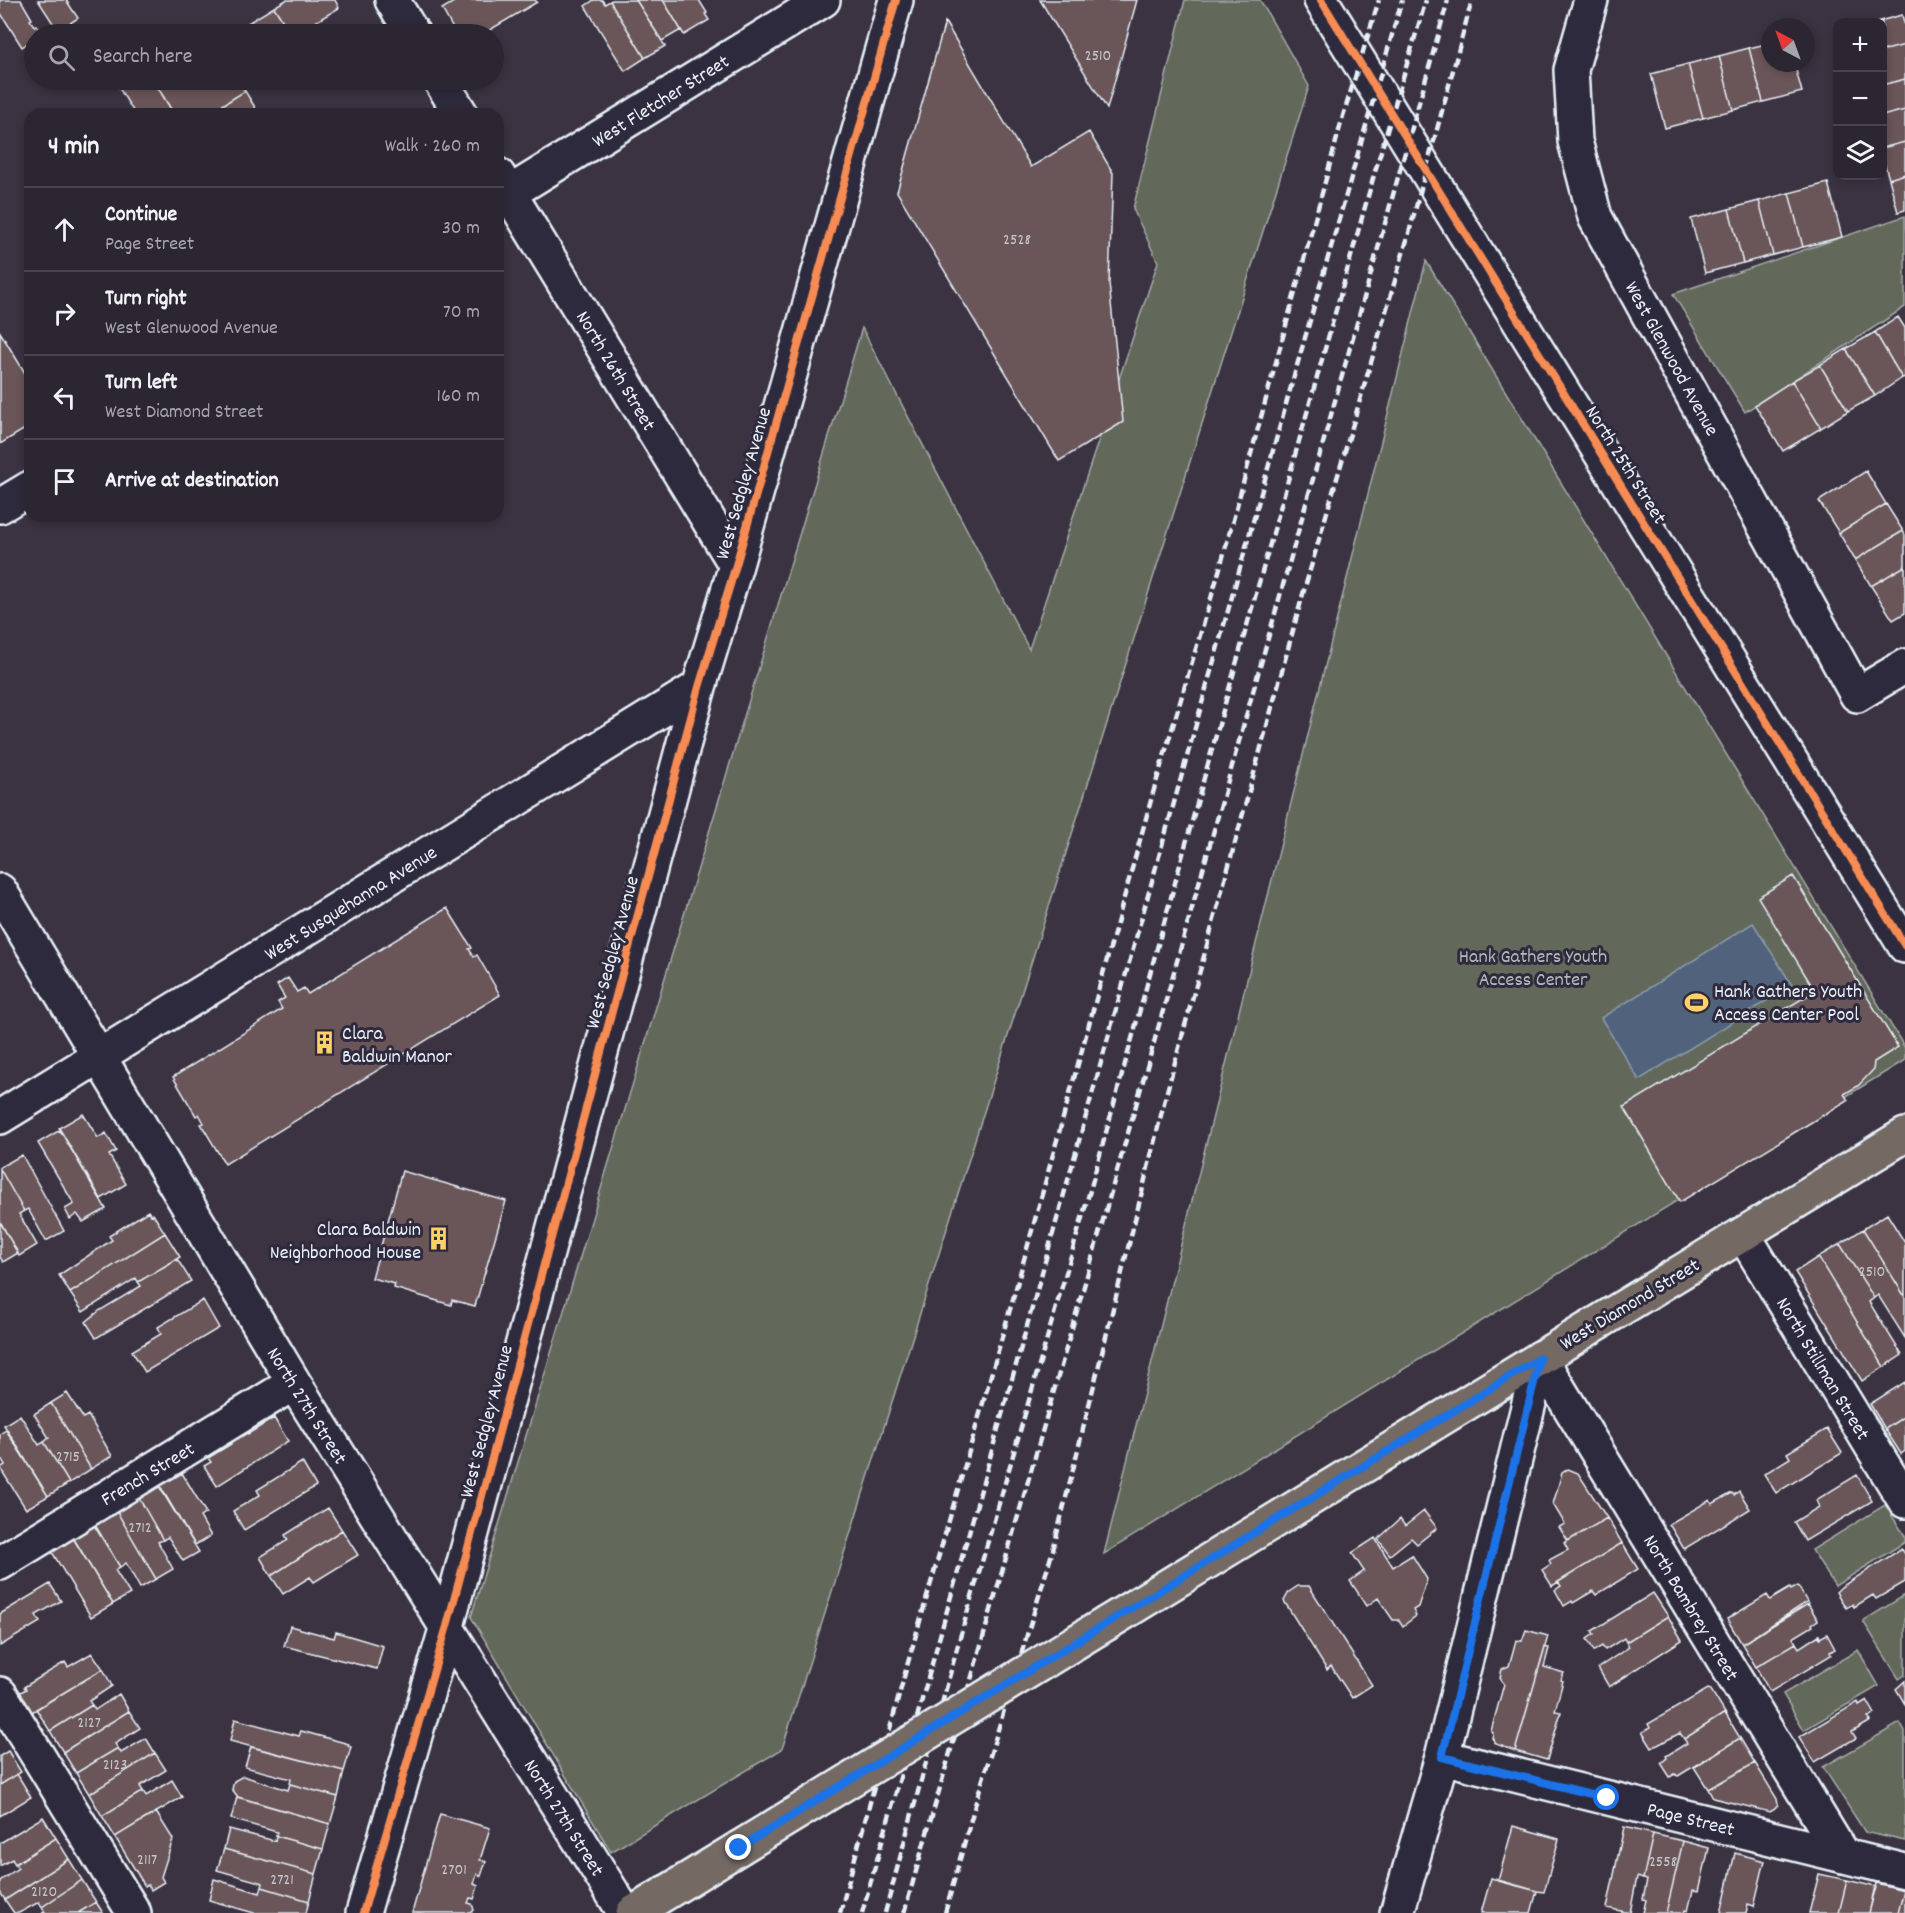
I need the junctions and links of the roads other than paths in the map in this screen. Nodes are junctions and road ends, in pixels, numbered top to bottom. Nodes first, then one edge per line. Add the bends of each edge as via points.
1 (823, 0) edge
2 (896, 0) edge
3 (1321, 0) edge
4 (1591, 0) edge
5 (446, 90) edge
6 (457, 108) edge
7 (504, 189) edge
8 (504, 193) edge
9 (24, 492) edge
10 (0, 506) edge
11 (736, 565) junction
12 (1905, 666) edge
13 (699, 687) junction
14 (0, 891) edge
15 (1905, 946) edge
16 (100, 1056) junction
17 (0, 1117) edge
18 (1905, 1135) edge
19 (1743, 1234) junction
20 (1540, 1358) junction
21 (294, 1383) junction
22 (1905, 1501) edge
23 (0, 1563) edge
24 (447, 1626) junction
25 (0, 1694) edge
26 (1442, 1757) junction
27 (1843, 1856) junction
28 (1905, 1871) edge
29 (134, 1913) edge
30 (363, 1913) edge
31 (625, 1913) edge
32 (633, 1913) edge
33 (1397, 1913) edge

1 - 7 street, West Fletcher Street
2 - 11 street, West Sedgley Avenue
3 - 15 street, North 25th Street
4 - 12 street, West Glenwood Avenue via 1571,70 1575,141 1595,217 1857,695
5 - 6 street
8 - 11 street, North 26th Street
9 - 10 street
11 - 13 street, West Sedgley Avenue
13 - 16 street, West Susquehanna Avenue
13 - 24 street, West Sedgley Avenue
14 - 16 street, North 27th Street
16 - 17 street, West Susquehanna Avenue
16 - 21 street, North 27th Street
18 - 19 main road, West Diamond Street
19 - 20 main road, West Diamond Street
19 - 22 street, North Stillman Street
20 - 26 street
20 - 27 street, North Bambrey Street
20 - 32 main road, West Diamond Street, bridge
21 - 23 street, French Street
21 - 24 street, North 27th Street
24 - 30 street, West Sedgley Avenue
24 - 31 street, North 27th Street
25 - 29 street
26 - 27 street, Page Street
26 - 33 street
27 - 28 street, Page Street

